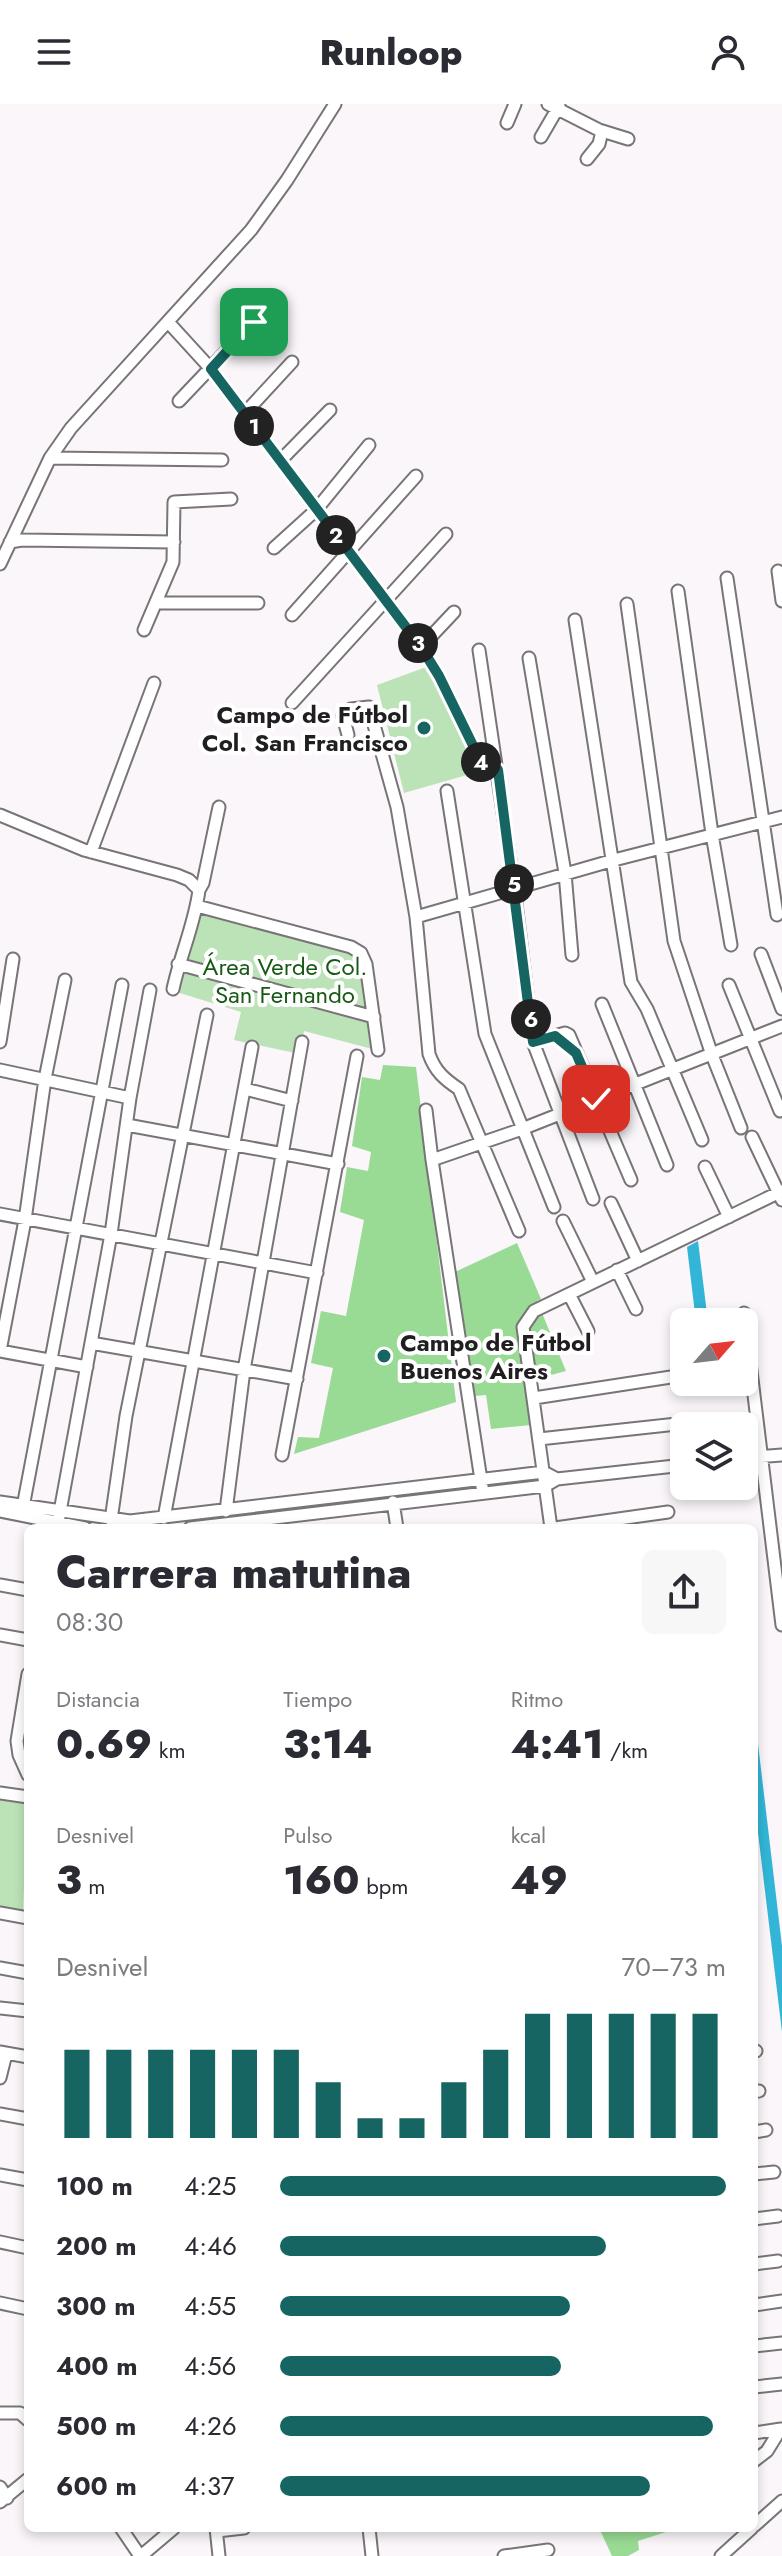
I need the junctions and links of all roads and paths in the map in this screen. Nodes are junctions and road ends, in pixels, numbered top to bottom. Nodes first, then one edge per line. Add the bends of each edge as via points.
1 (335, 104) edge
2 (515, 104) edge
3 (555, 106) edge
4 (507, 123) dead end
5 (602, 131) junction
6 (541, 137) dead end
7 (628, 139) dead end
8 (587, 159) dead end
9 (254, 322) dead end
10 (169, 323) junction
11 (292, 362) dead end
12 (211, 369) junction
13 (179, 401) dead end
14 (330, 410) dead end
15 (245, 413) junction
16 (369, 445) dead end
17 (50, 458) junction
18 (222, 460) dead end
19 (280, 461) junction
20 (416, 476) dead end
21 (231, 499) dead end
22 (316, 510) junction
23 (446, 534) dead end
24 (10, 542) junction
25 (174, 542) junction
26 (274, 548) dead end
27 (350, 553) junction
28 (0, 564) edge
29 (778, 571) dead end
30 (727, 578) dead end
31 (678, 591) dead end
32 (384, 601) junction
33 (782, 601) edge
34 (156, 603) junction
35 (258, 603) dead end
36 (627, 604) dead end
37 (454, 612) dead end
38 (292, 615) dead end
39 (575, 620) dead end
40 (144, 630) dead end
41 (421, 647) junction
42 (479, 650) dead end
43 (529, 658) dead end
44 (154, 683) dead end
45 (292, 703) dead end
46 (348, 735) dead end
47 (498, 770) junction
48 (447, 791) dead end
49 (219, 807) dead end
50 (0, 815) edge
51 (782, 817) edge
52 (762, 823) junction
53 (712, 834) junction
54 (663, 847) junction
55 (91, 852) junction
56 (614, 860) junction
57 (565, 873) junction
58 (514, 887) junction
59 (199, 890) junction
60 (464, 902) junction
61 (197, 906) junction
62 (777, 915) dead end
63 (416, 917) junction
64 (731, 945) dead end
65 (761, 954) dead end
66 (572, 955) dead end
67 (13, 959) dead end
68 (178, 964) junction
69 (5, 976) edge
70 (65, 980) dead end
71 (122, 985) dead end
72 (729, 985) dead end
73 (173, 989) dead end
74 (150, 990) dead end
75 (602, 1004) dead end
76 (782, 1009) edge
77 (207, 1015) dead end
78 (374, 1017) junction
79 (782, 1026) edge
80 (750, 1038) junction
81 (0, 1042) edge
82 (302, 1042) dead end
83 (533, 1042) junction
84 (252, 1047) dead end
85 (378, 1050) dead end
86 (712, 1055) junction
87 (357, 1056) dead end
88 (0, 1070) edge
89 (673, 1070) junction
90 (45, 1079) junction
91 (634, 1084) junction
92 (245, 1089) junction
93 (102, 1094) junction
94 (130, 1098) junction
95 (596, 1099) junction
96 (292, 1101) junction
97 (426, 1110) dead end
98 (780, 1111) dead end
99 (561, 1113) junction
100 (127, 1125) junction
101 (741, 1128) dead end
102 (522, 1129) junction
103 (182, 1137) junction
104 (752, 1137) dead end
105 (702, 1140) dead end
106 (483, 1143) junction
107 (234, 1146) junction
108 (284, 1155) junction
109 (432, 1160) junction
110 (338, 1164) junction
111 (667, 1165) dead end
112 (705, 1167) dead end
113 (631, 1180) dead end
114 (781, 1195) edge
115 (593, 1199) dead end
116 (611, 1203) dead end
117 (554, 1207) dead end
118 (0, 1214) edge
119 (729, 1217) junction
120 (25, 1220) junction
121 (563, 1221) dead end
122 (77, 1229) junction
123 (519, 1231) dead end
124 (111, 1234) junction
125 (162, 1243) junction
126 (213, 1253) junction
127 (638, 1261) junction
128 (263, 1263) junction
129 (617, 1270) junction
130 (317, 1273) junction
131 (593, 1282) junction
132 (569, 1294) junction
133 (636, 1309) dead end
134 (588, 1331) dead end
135 (91, 1343) junction
136 (0, 1351) edge
137 (141, 1352) junction
138 (52, 1361) junction
139 (193, 1361) junction
140 (87, 1367) junction
141 (244, 1370) junction
142 (670, 1377) edge
143 (297, 1379) junction
144 (754, 1396) edge
145 (534, 1398) junction
146 (670, 1425) edge
147 (539, 1439) junction
148 (282, 1455) dead end
149 (782, 1455) edge
150 (758, 1457) edge
151 (762, 1457) junction
152 (670, 1467) edge
153 (544, 1472) junction
154 (557, 1479) junction
155 (483, 1486) junction
156 (545, 1486) junction
157 (0, 1502) edge
158 (393, 1502) junction
159 (23, 1507) junction
160 (0, 1511) edge
161 (668, 1512) dead end
162 (164, 1518) junction
163 (243, 1518) edge
164 (111, 1520) junction
165 (58, 1521) edge
166 (211, 1524) edge
167 (396, 1524) edge
168 (552, 1524) edge
169 (582, 1524) edge
170 (0, 1585) edge
171 (24, 1589) edge
172 (782, 1625) edge
173 (0, 1635) edge
174 (24, 1639) edge
175 (23, 1742) edge
176 (24, 1766) edge
177 (0, 1793) edge
178 (24, 1796) edge
179 (0, 1913) edge
180 (24, 1917) edge
181 (0, 1968) edge
182 (24, 1972) edge
183 (0, 2008) edge
184 (24, 2011) edge
185 (3, 2053) edge
186 (24, 2056) edge
187 (0, 2078) edge
188 (0, 2114) edge
189 (24, 2118) edge
190 (774, 2172) dead end
191 (758, 2174) edge
192 (0, 2175) edge
193 (24, 2179) edge
194 (778, 2216) dead end
195 (758, 2218) edge
196 (0, 2242) edge
197 (24, 2247) edge
198 (778, 2261) dead end
199 (758, 2264) edge
200 (782, 2301) edge
201 (0, 2303) edge
202 (758, 2304) edge
203 (24, 2308) edge
204 (782, 2343) edge
205 (758, 2346) edge
206 (782, 2384) edge
207 (758, 2387) edge
208 (0, 2413) edge
209 (24, 2416) edge
210 (781, 2430) edge
211 (758, 2433) edge
212 (758, 2458) edge
213 (24, 2482) edge
214 (2, 2496) edge
215 (782, 2501) edge
216 (758, 2523) edge
217 (124, 2532) edge
218 (169, 2532) edge
219 (216, 2532) edge
220 (369, 2532) edge
221 (747, 2532) edge
222 (548, 2550) dead end
223 (141, 2556) edge
224 (219, 2556) edge
225 (372, 2556) edge
226 (504, 2556) edge
227 (721, 2556) edge

1 - 10 street via 251,230
2 - 4 street
3 - 5 street
3 - 6 street
5 - 7 street
5 - 8 street
9 - 12 street
10 - 12 street
10 - 17 street via 71,428
11 - 15 street
12 - 13 street
12 - 15 street
14 - 19 street
15 - 19 street
16 - 22 street
17 - 18 street
17 - 24 street
19 - 22 street
20 - 27 street
21 - 25 street via 174,502
22 - 26 street
22 - 27 street
23 - 32 street
24 - 25 street
24 - 28 street
25 - 34 street via 173,562
27 - 32 street
27 - 38 street
29 - 33 street
30 - 52 street
31 - 53 street
32 - 41 street
32 - 45 street
34 - 35 street
34 - 40 street
36 - 54 street
37 - 41 street
39 - 56 street
41 - 47 street via 484,768
42 - 47 street
43 - 57 street
44 - 55 street
46 - 63 street via 343,716 369,707 397,807
47 - 58 street
48 - 60 street
49 - 59 street
50 - 55 street
51 - 52 street
52 - 53 street
52 - 62 street
53 - 54 street
53 - 64 street
54 - 56 street
54 - 86 street via 674,941
55 - 59 street via 177,875
56 - 57 street
56 - 89 street via 631,982
57 - 58 street
57 - 66 street
58 - 60 street
58 - 83 street
59 - 61 street
60 - 63 street
60 - 102 street via 485,1034
61 - 68 street
61 - 78 street via 361,953
63 - 106 street via 429,1054 445,1080 459,1089
65 - 76 street
67 - 69 street
68 - 73 street
68 - 78 street
69 - 81 street
70 - 90 street
71 - 93 street
72 - 80 street
74 - 94 street
75 - 91 street
77 - 103 street
78 - 85 street
79 - 80 street
80 - 86 street
80 - 98 street
82 - 96 street
83 - 95 street via 569,1035
83 - 99 street
84 - 92 street
86 - 89 street
86 - 101 street
87 - 110 street
88 - 90 street
89 - 91 street
89 - 105 street
90 - 93 street
90 - 120 street
91 - 95 street
91 - 111 street
92 - 96 street
92 - 107 street
93 - 94 street
93 - 122 street
94 - 100 street
95 - 99 street
95 - 113 street
96 - 108 street
97 - 109 street
99 - 102 street
99 - 115 street
100 - 103 street
100 - 124 street
102 - 106 street
102 - 117 street
103 - 107 street
103 - 125 street
104 - 114 street
106 - 109 street
106 - 123 street
107 - 108 street
107 - 126 street
108 - 110 street
108 - 128 street
109 - 155 street
110 - 130 street
112 - 119 street
114 - 119 street
116 - 127 street
118 - 120 street
119 - 127 street
120 - 122 street
120 - 136 street
121 - 131 street
122 - 124 street
122 - 138 street
124 - 125 street
124 - 135 street
125 - 126 street
125 - 137 street
126 - 128 street
126 - 139 street
127 - 129 street
128 - 130 street
128 - 141 street
129 - 131 street
129 - 133 street
130 - 143 street
131 - 132 street
132 - 134 street
132 - 145 street via 534,1311 525,1322
135 - 137 street
135 - 140 street
136 - 138 street
137 - 139 street
137 - 164 street
138 - 140 street
138 - 159 street
139 - 141 street
139 - 162 street
140 - 165 street
141 - 143 street
141 - 163 street
142 - 145 street
143 - 148 street
144 - 151 street
145 - 147 street
146 - 147 street
147 - 153 street
149 - 151 street
150 - 151 street
151 - 172 street
152 - 154 street
153 - 154 street
153 - 155 street
153 - 156 street
154 - 156 street
155 - 156 street
155 - 158 street
155 - 163 street
156 - 168 street
157 - 159 street
158 - 163 street
158 - 167 street
159 - 165 street
160 - 165 street
161 - 169 street
162 - 163 street
162 - 164 street
163 - 166 street
164 - 165 street
170 - 171 street
173 - 174 street
175 - 176 street via 19,1755
177 - 178 street
179 - 180 street
181 - 182 street
183 - 184 street
185 - 186 street
185 - 187 street
188 - 189 street
190 - 191 street
192 - 193 street
194 - 195 street
196 - 197 street
198 - 199 street
200 - 202 street
201 - 203 street
204 - 205 street
206 - 207 street
208 - 209 street
210 - 211 street
210 - 212 street
213 - 214 street
215 - 216 street
217 - 223 street
218 - 223 street
219 - 224 street
220 - 225 street
221 - 227 street
222 - 226 street

